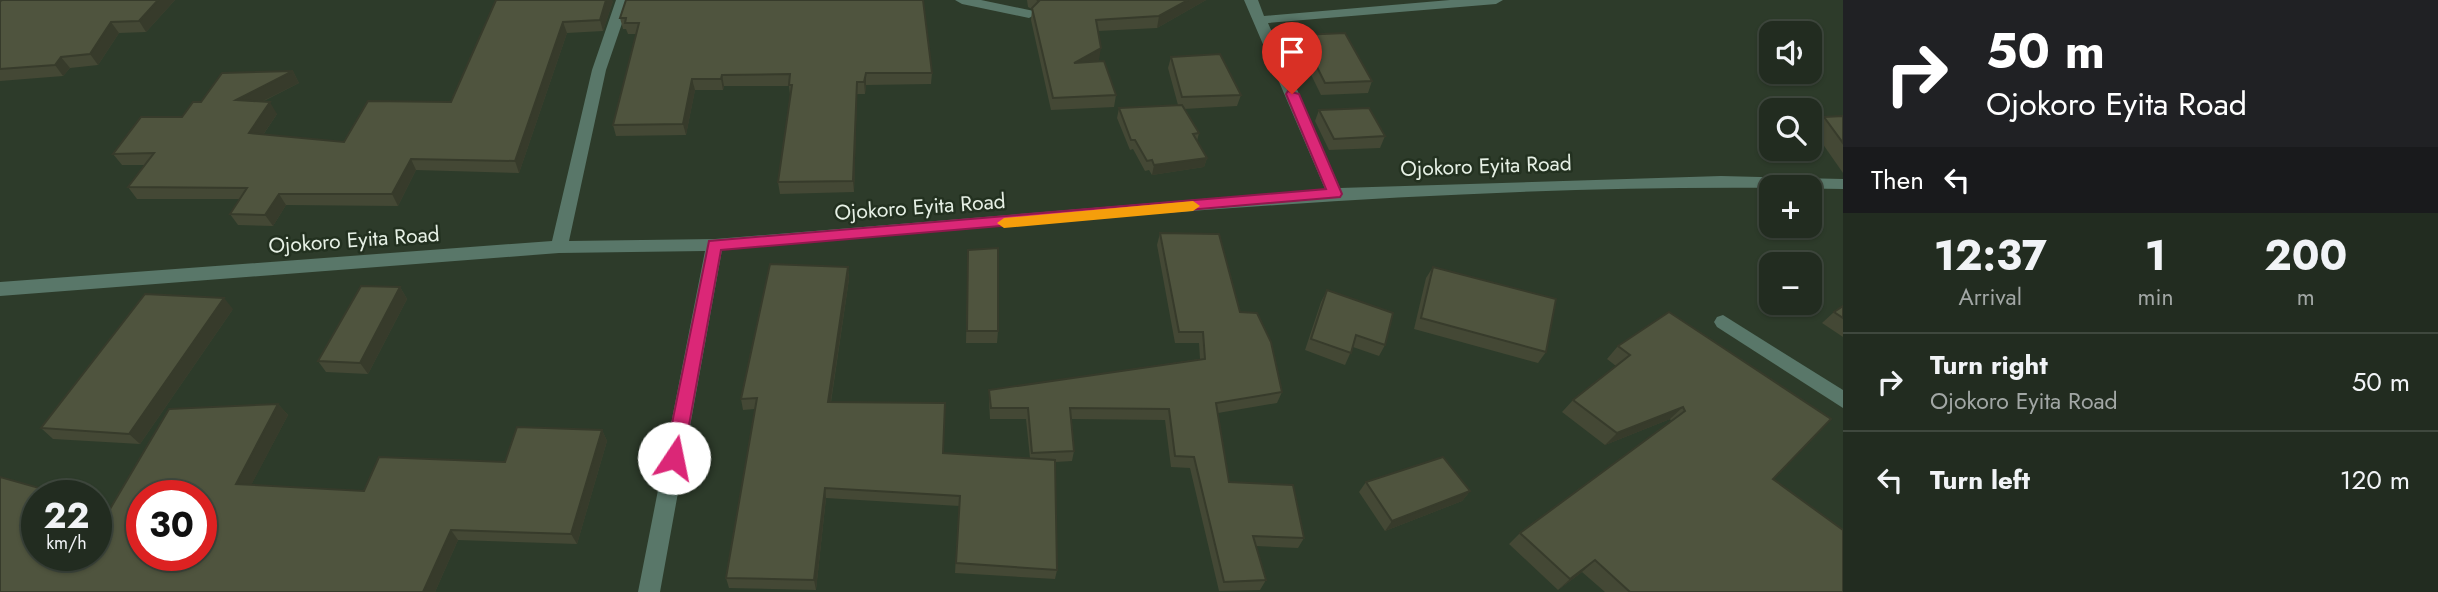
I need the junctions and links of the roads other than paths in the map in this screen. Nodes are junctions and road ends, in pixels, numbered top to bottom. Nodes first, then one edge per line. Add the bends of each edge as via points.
1 (623, 0) edge
2 (962, 0) edge
3 (1251, 0) edge
4 (1496, 0) edge
5 (1029, 14) dead end
6 (1261, 20) junction
7 (1843, 184) edge
8 (1335, 194) junction
9 (715, 245) junction
10 (559, 247) junction
11 (0, 289) edge
12 (1723, 322) dead end
13 (1843, 400) edge
14 (649, 592) edge

1 - 10 street via 598,70
2 - 5 street
3 - 6 street
4 - 6 street
6 - 8 street
7 - 8 street, Ojokoro Eyita Road via 1721,181
8 - 9 street, Ojokoro Eyita Road
9 - 10 street, Ojokoro Eyita Road
9 - 14 street
10 - 11 street, Ojokoro Eyita Road
12 - 13 street

